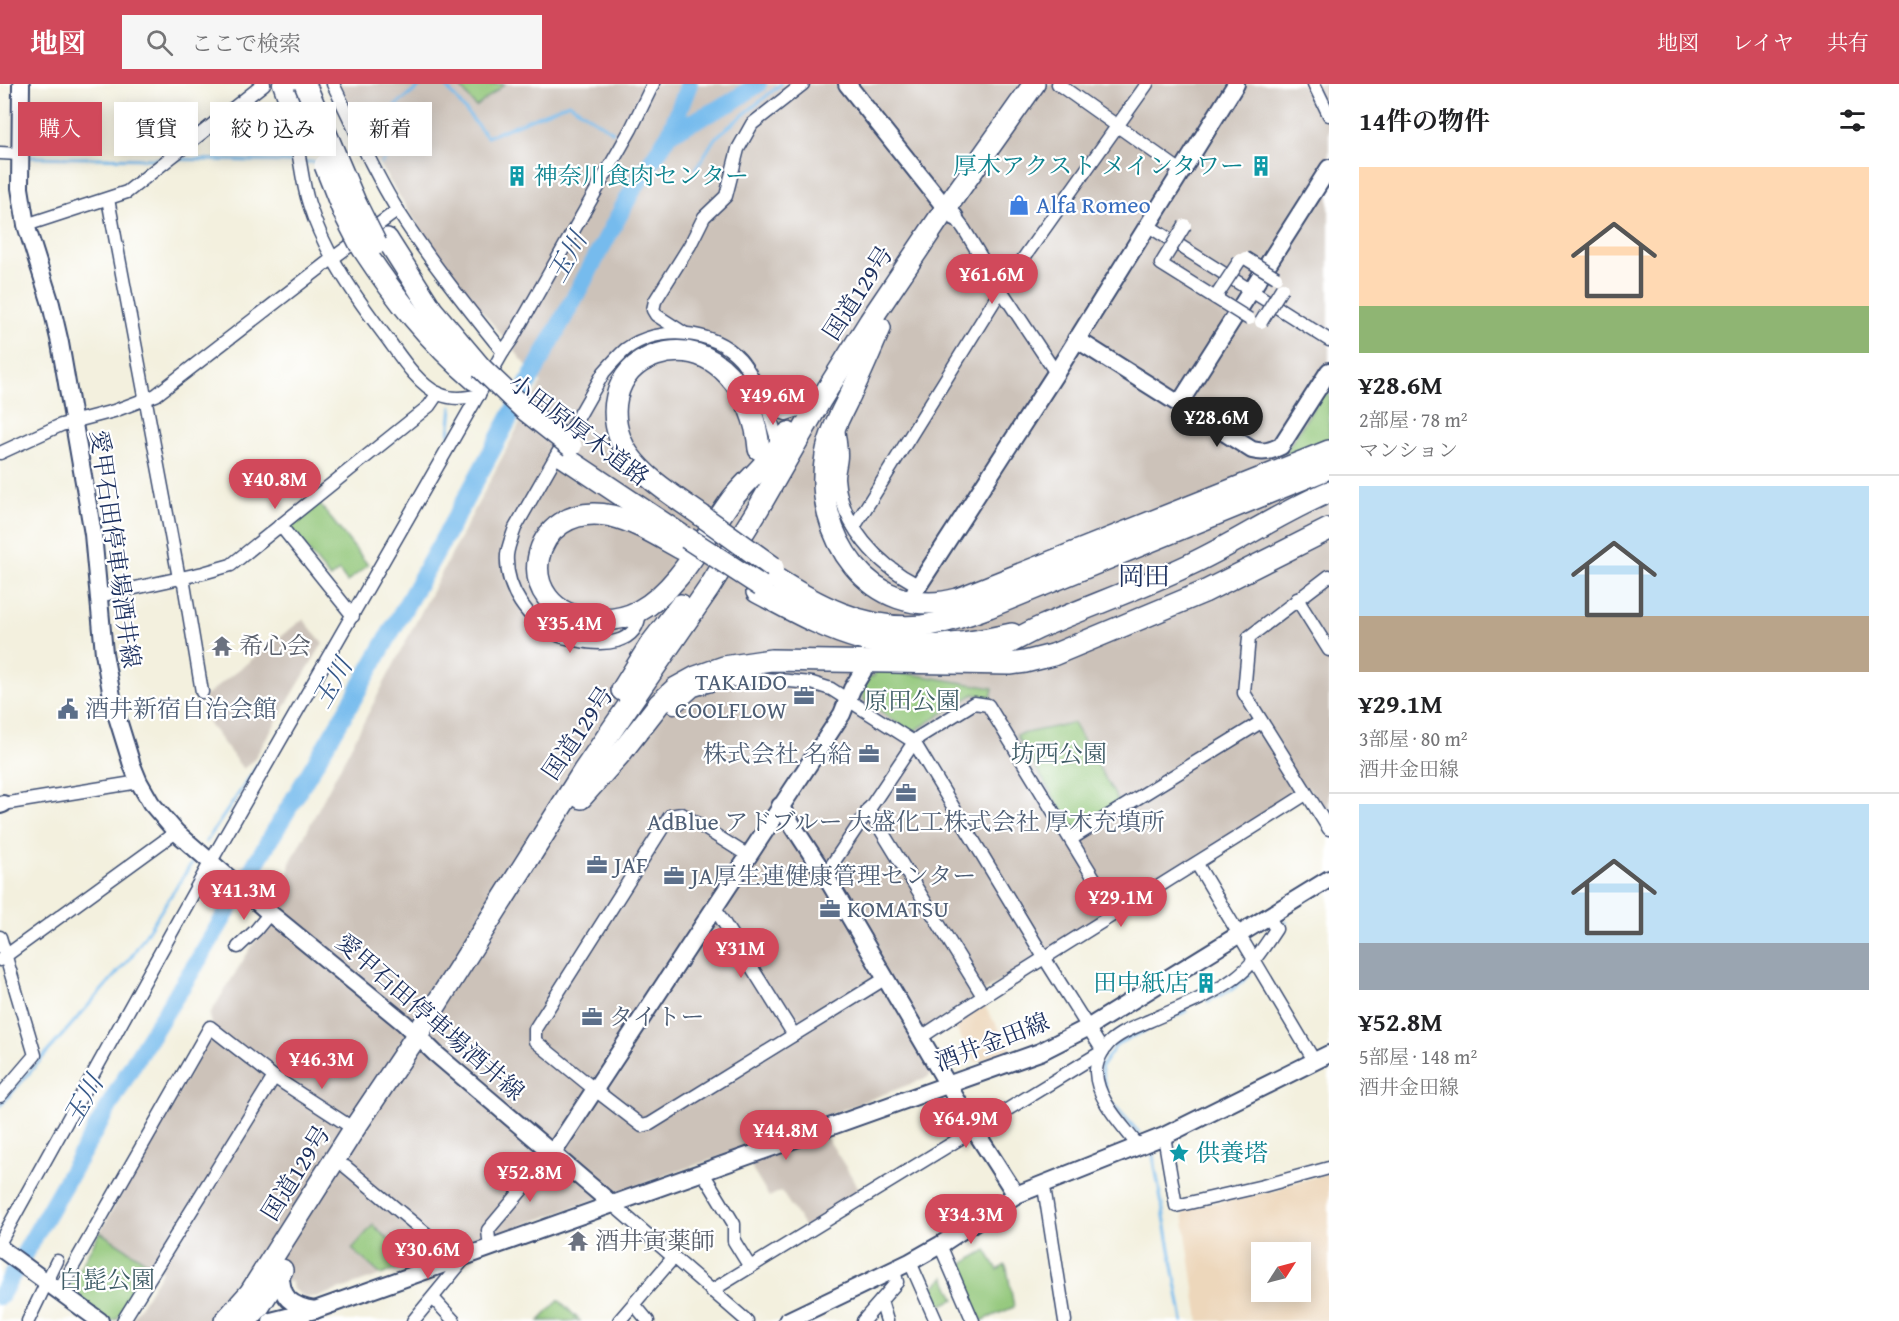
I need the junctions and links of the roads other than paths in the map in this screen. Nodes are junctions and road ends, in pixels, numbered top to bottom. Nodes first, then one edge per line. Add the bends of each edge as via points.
1 (21, 84) edge
2 (264, 84) edge
3 (279, 84) edge
4 (294, 84) edge
5 (305, 84) edge
6 (320, 84) edge
7 (333, 84) edge
8 (653, 84) edge
9 (803, 84) edge
10 (847, 84) edge
11 (1034, 84) edge
12 (1049, 84) edge
13 (1058, 84) edge
14 (1147, 84) edge
15 (1236, 84) edge
16 (1314, 84) edge
17 (20, 102) edge
18 (1329, 115) edge
19 (1116, 126) junction
20 (0, 153) edge
21 (18, 154) edge
22 (19, 156) edge
23 (1329, 168) edge
24 (1181, 171) junction
25 (108, 199) junction
26 (398, 210) junction
27 (950, 213) junction
28 (26, 225) junction
29 (1147, 225) junction
30 (1185, 225) dead end
31 (375, 244) junction
32 (333, 258) junction
33 (1000, 290) junction
34 (1251, 291) junction
35 (1215, 298) junction
36 (1249, 319) dead end
37 (1262, 322) dead end
38 (875, 325) junction
39 (684, 333) junction
40 (1076, 339) junction
41 (1329, 340) edge
42 (503, 352) junction
43 (1329, 371) edge
44 (1056, 373) junction
45 (478, 381) junction
46 (761, 390) junction
47 (438, 393) junction
48 (146, 400) junction
49 (1179, 404) junction
50 (805, 408) junction
51 (838, 420) junction
52 (75, 422) junction
53 (767, 449) junction
54 (1329, 451) edge
55 (0, 453) edge
56 (1301, 463) junction
57 (1329, 468) edge
58 (1329, 492) edge
59 (747, 503) tunnel mouth
60 (1237, 506) junction
61 (1162, 516) junction
62 (280, 525) junction
63 (854, 526) junction
64 (1329, 528) edge
65 (691, 533) junction
66 (1190, 565) junction
67 (1329, 576) edge
68 (179, 578) junction
69 (916, 588) joint
70 (99, 596) junction
71 (1297, 599) junction
72 (640, 611) junction
73 (353, 616) junction
74 (842, 623) junction
75 (1039, 627) junction
76 (1329, 650) edge
77 (951, 663) junction
78 (863, 671) dead end
79 (202, 692) dead end
80 (848, 700) junction
81 (674, 708) dead end
82 (1261, 722) junction
83 (914, 742) junction
84 (583, 772) junction
85 (139, 782) junction
86 (1306, 794) junction
87 (581, 798) junction
88 (2, 805) edge
89 (780, 806) junction
90 (868, 809) junction
91 (1329, 829) edge
92 (176, 832) junction
93 (1071, 838) junction
94 (747, 855) junction
95 (1197, 864) junction
96 (216, 868) junction
97 (825, 875) junction
98 (1329, 879) edge
99 (714, 908) junction
100 (268, 912) junction
101 (1116, 914) junction
102 (1269, 916) junction
103 (1240, 934) junction
104 (0, 937) edge
105 (238, 947) dead end
106 (3, 958) edge
107 (1045, 959) junction
108 (1254, 960) junction
109 (886, 978) junction
110 (983, 996) junction
111 (1089, 1027) junction
112 (794, 1035) junction
113 (920, 1038) junction
114 (421, 1039) junction
115 (1103, 1051) junction
116 (1322, 1058) edge
117 (274, 1077) junction
118 (948, 1084) junction
119 (594, 1089) junction
120 (0, 1096) edge
121 (354, 1129) junction
122 (975, 1131) junction
123 (1150, 1142) junction
124 (552, 1152) junction
125 (346, 1167) junction
126 (1329, 1168) edge
127 (703, 1173) junction
128 (1041, 1185) junction
129 (1016, 1195) junction
130 (612, 1204) junction
131 (940, 1245) junction
132 (1, 1246) edge
133 (490, 1248) junction
134 (673, 1258) junction
135 (462, 1259) junction
136 (57, 1261) dead end
137 (910, 1262) junction
138 (750, 1267) junction
139 (894, 1270) junction
140 (280, 1272) junction
141 (49, 1284) junction
142 (711, 1291) junction
143 (433, 1298) junction
144 (881, 1301) junction
145 (634, 1304) junction
146 (315, 1311) junction
147 (28, 1321) edge
148 (100, 1321) edge
149 (123, 1321) edge
150 (225, 1321) edge
151 (246, 1321) edge
152 (271, 1321) edge
153 (413, 1321) edge
154 (454, 1321) edge
155 (619, 1321) edge
156 (648, 1321) edge
157 (747, 1321) edge
158 (787, 1321) edge
159 (863, 1321) edge
160 (887, 1321) edge
161 (936, 1321) edge
162 (973, 1321) edge
163 (1065, 1321) edge

1 - 17 street, 愛甲石田停車場酒井線
2 - 25 street via 135,187
3 - 32 street via 296,138 309,204
4 - 31 highway, bridge via 336,195
5 - 31 highway, 小田原厚木道路, bridge
6 - 31 highway, 小田原厚木道路 via 367,196
7 - 26 street
8 - 42 street
9 - 39 street via 752,124 738,149 726,196 704,217 655,301 652,310 656,315
10 - 27 street
11 - 27 highway, 国道129号
12 - 27 highway, 国道129号
13 - 19 street
14 - 19 street
15 - 24 street
16 - 18 street
19 - 24 street
19 - 33 street
20 - 21 street
22 - 28 street, 愛甲石田停車場酒井線
23 - 34 street
24 - 29 street
25 - 28 street
25 - 48 street
26 - 32 street
26 - 42 street via 432,262
27 - 33 street via 964,229
27 - 38 highway, 国道129号
28 - 52 street, 愛甲石田停車場酒井線 via 51,304
29 - 34 street
29 - 40 street
30 - 35 street, bridge via 1161,264
31 - 45 highway, 小田原厚木道路 via 432,310
32 - 47 street via 351,291 398,353
32 - 48 street
33 - 44 street
33 - 63 street
34 - 41 street
34 - 49 street
35 - 36 street, bridge
35 - 37 street, bridge via 1242,259 1279,283
38 - 50 highway via 831,370
38 - 51 highway
38 - 84 highway, 国道129号 via 820,401 709,588
38 - 87 highway, 国道129号 via 752,544
39 - 46 street via 705,336 739,357
39 - 72 street via 661,335 636,344 613,360 515,528 507,551 509,575 519,601 529,615 559,636 610,644 634,628
40 - 44 street
40 - 49 street
42 - 45 street
43 - 49 street via 1281,446 1270,451 1252,450
44 - 69 street
45 - 47 street via 456,399
45 - 65 highway, 小田原厚木道路, bridge via 524,409 568,451
45 - 73 street
46 - 50 street via 780,412
46 - 53 street via 774,425
47 - 62 street via 429,406
48 - 52 street
48 - 68 street
50 - 53 highway
51 - 61 highway via 824,467 826,505 834,532 853,565 869,582 906,602 927,604 957,599
51 - 63 street via 838,478
52 - 55 street
52 - 70 street, 愛甲石田停車場酒井線
53 - 65 highway via 744,396 730,375 712,362 688,353 666,353 645,360 629,373 618,391 615,424 637,465
53 - 72 highway via 674,582
54 - 56 highway
56 - 60 highway
56 - 61 highway
57 - 60 highway
58 - 66 highway
59 - 84 highway via 617,699
60 - 61 highway
60 - 74 highway via 953,619 923,626
62 - 68 street via 231,565
62 - 73 street
63 - 69 street via 868,548
64 - 66 highway
64 - 77 highway via 1204,592 1053,655 1010,664
65 - 72 highway via 640,527 605,515 583,515 563,522 548,535 539,553 538,573 544,592 555,606 580,618 602,620
65 - 74 highway, 小田原厚木道路, bridge
66 - 75 highway
67 - 71 street
68 - 70 street
68 - 79 street
70 - 85 street, 愛甲石田停車場酒井線 via 110,691
71 - 76 street
71 - 82 street via 1249,637 1244,693
73 - 96 street
74 - 75 highway via 876,642 923,645 968,642
75 - 77 highway via 988,654
77 - 87 highway via 771,660 709,672 667,695
78 - 80 street
80 - 81 street via 823,685 746,679 701,687
80 - 83 street
80 - 89 street
82 - 86 street
82 - 93 street
83 - 90 street
83 - 93 street via 974,703 988,705
83 - 107 street
84 - 114 highway, 国道129号
85 - 88 street
85 - 92 street, 愛甲石田停車場酒井線
86 - 91 street
86 - 95 street
87 - 114 highway, 国道129号
89 - 94 street
89 - 97 street
90 - 97 street
90 - 110 street
92 - 96 street, 愛甲石田停車場酒井線
92 - 106 street
93 - 101 street
94 - 99 street
94 - 119 street via 682,814 670,816 535,1029 535,1041
95 - 101 street
95 - 103 street
96 - 100 street, 愛甲石田停車場酒井線
96 - 132 street
97 - 109 street
98 - 102 street, 酒井金田線
99 - 112 street
99 - 119 street
100 - 105 street
100 - 114 street, 愛甲石田停車場酒井線
101 - 107 street
102 - 103 street, 酒井金田線
102 - 108 street via 1276,929
103 - 108 street
103 - 111 street, 酒井金田線
104 - 106 street
106 - 120 street via 35,1055
107 - 110 street
107 - 111 street
108 - 115 street via 1213,993 1125,1032
108 - 116 street
109 - 112 street
109 - 113 street
110 - 113 street
111 - 115 street
111 - 118 street, 酒井金田線 via 1040,1052
112 - 119 street via 650,1124 642,1126
113 - 118 street
114 - 121 highway, 国道129号
114 - 124 street, 愛甲石田停車場酒井線
114 - 125 highway, 国道129号
115 - 122 street
115 - 123 street via 1096,1072 1105,1100
116 - 123 street
117 - 121 street
117 - 141 street via 210,1027
117 - 149 street
118 - 122 street
118 - 127 street, 酒井金田線
119 - 124 street
121 - 150 highway, 国道129号 via 250,1293
122 - 129 street
122 - 138 street
123 - 126 street via 1176,1206
123 - 128 street
124 - 130 street, 愛甲石田停車場酒井線
124 - 133 street via 489,1230
125 - 135 street
125 - 140 highway, 国道129号
127 - 130 street, 酒井金田線
127 - 138 street via 734,1224 735,1241
128 - 129 street
128 - 163 street
129 - 131 street
130 - 133 street, 酒井金田線
130 - 134 street
131 - 137 street
131 - 162 street
132 - 141 street
133 - 135 street, 酒井金田線
134 - 142 street
134 - 145 street
135 - 143 street
135 - 146 street, 酒井金田線
136 - 141 street
137 - 139 street
137 - 161 street
138 - 142 street
139 - 144 street via 897,1282
139 - 158 street
140 - 146 street via 282,1288 291,1303
140 - 151 highway, 国道129号
141 - 147 street
141 - 148 street
142 - 157 street
143 - 153 street
143 - 154 street
144 - 159 street
144 - 160 street
145 - 155 street
145 - 156 street
146 - 152 street, 酒井金田線

